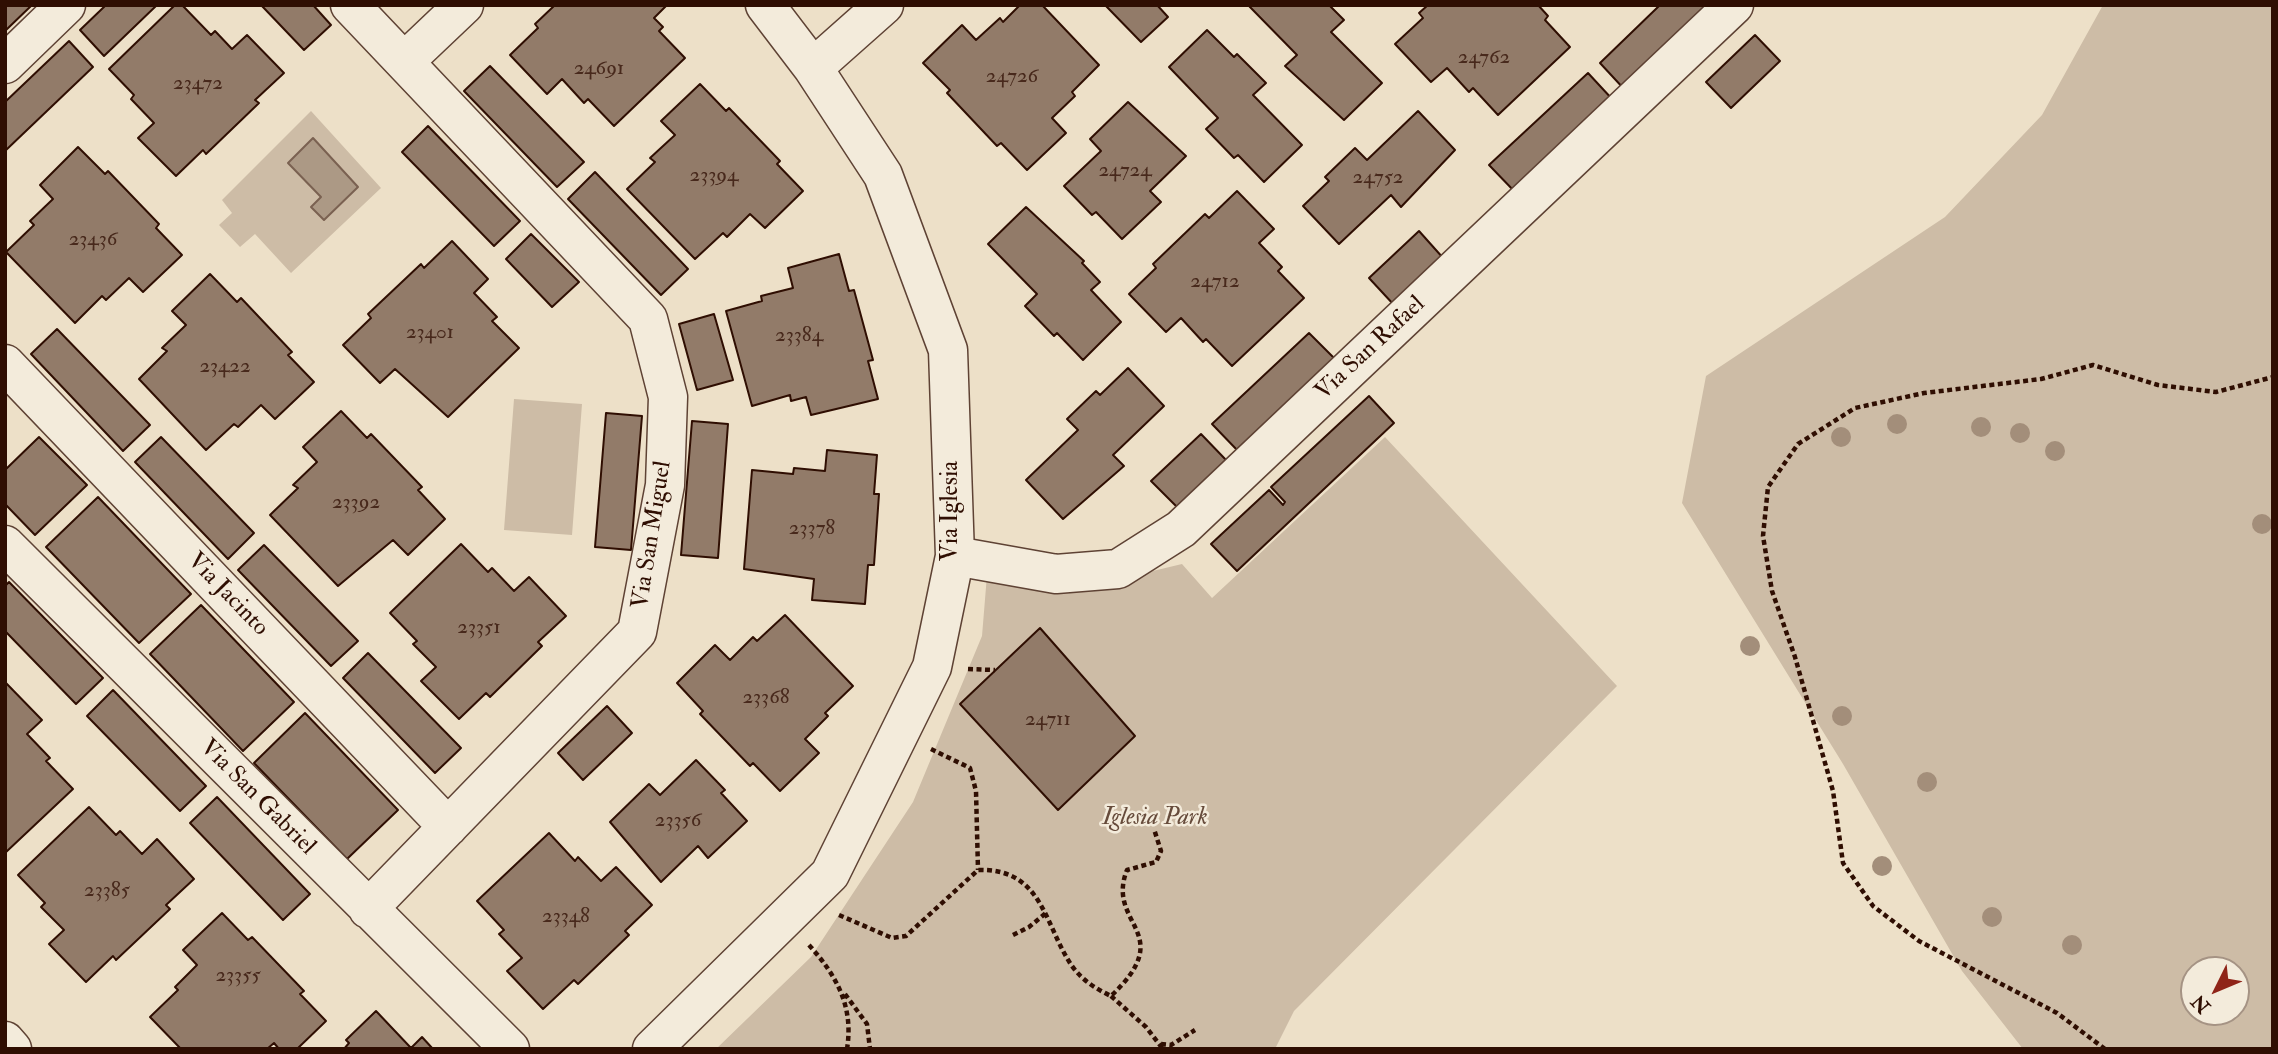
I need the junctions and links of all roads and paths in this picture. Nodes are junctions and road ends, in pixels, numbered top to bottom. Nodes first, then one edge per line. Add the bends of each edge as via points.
1 (66, 5) edge
2 (350, 5) edge
3 (464, 5) edge
4 (765, 5) edge
5 (884, 5) edge
6 (1734, 5) edge
7 (405, 61) junction
8 (5, 64) edge
9 (813, 68) junction
10 (2273, 377) edge
11 (10, 380) edge
12 (5, 545) edge
13 (955, 556) junction
14 (900, 733) junction
15 (448, 827) junction
16 (1154, 829) dead end
17 (978, 870) junction
18 (798, 905) junction
19 (368, 909) junction
20 (1046, 913) junction
21 (1013, 935) dead end
22 (841, 989) junction
23 (1111, 996) junction
24 (1195, 1030) dead end
25 (5, 1041) edge
26 (1161, 1046) edge
27 (12, 1049) edge
28 (510, 1049) edge
29 (652, 1049) edge
30 (847, 1049) edge
31 (870, 1049) edge
32 (2105, 1049) edge

1 - 8 street
2 - 7 street, Via San Miguel
3 - 7 street
4 - 9 street, Via Iglesia
5 - 9 street
6 - 13 street, Via San Rafael via 1181,529 1118,569 1056,574
7 - 15 street, Via San Miguel via 648,319 668,397 665,485 637,632
9 - 13 street, Via Iglesia via 883,175 948,350
10 - 32 path via 2216,393 2158,385 2093,365 2041,379 1924,393 1855,408 1798,444 1768,487 1763,536 1772,590 1833,791 1843,863 1873,906 1919,941 2057,1013
11 - 15 street, Via Jacinto
12 - 19 street, Via San Gabriel
13 - 14 street, Via Iglesia via 932,667
14 - 17 path via 970,768 976,791
14 - 18 street, Via Iglesia via 830,874
15 - 19 street, Via San Miguel
16 - 23 path via 1161,851 1156,862 1127,870 1122,884 1142,953
17 - 18 path via 906,936 898,938
17 - 20 path via 990,869 1024,883
18 - 22 path
18 - 29 street, Via Iglesia
19 - 28 street, Via San Gabriel
20 - 21 path
20 - 23 path via 1072,965
22 - 30 path
22 - 31 path via 867,1024
23 - 26 path
24 - 26 path
25 - 27 street

